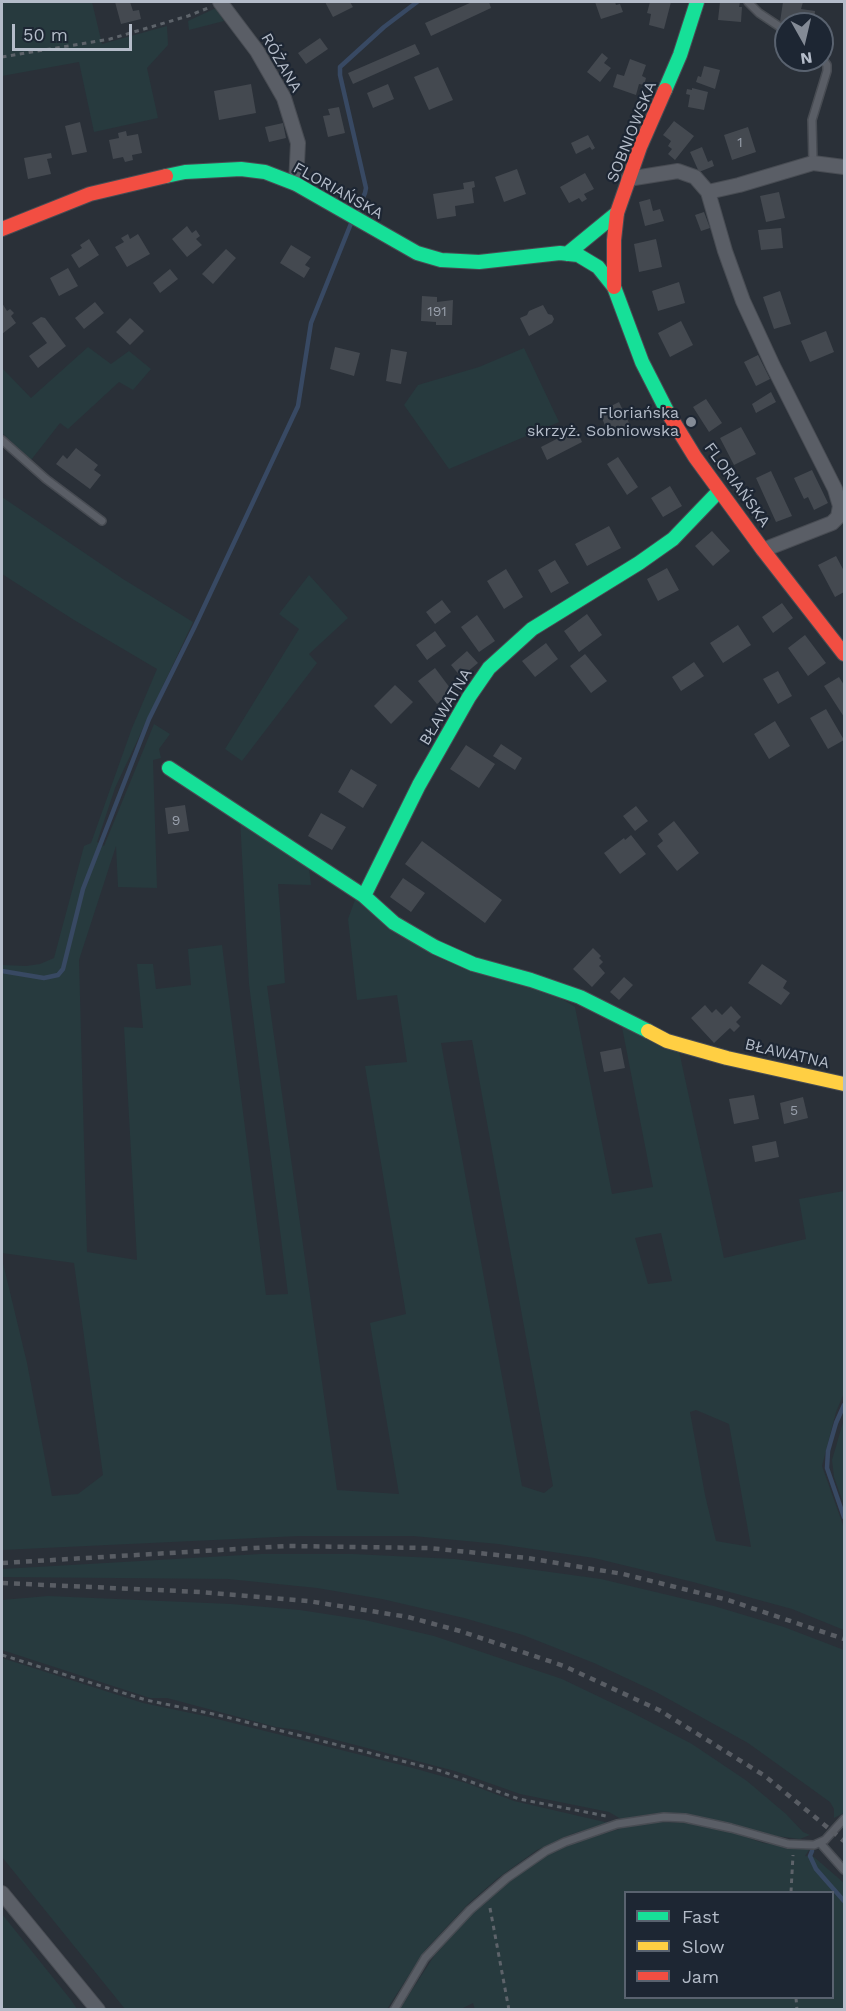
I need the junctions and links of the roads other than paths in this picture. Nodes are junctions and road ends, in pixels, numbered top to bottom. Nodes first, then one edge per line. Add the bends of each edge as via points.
1 (220, 2) edge
2 (697, 2) edge
3 (748, 2) edge
4 (774, 23) edge
5 (827, 72) edge
6 (813, 163) junction
7 (844, 167) edge
8 (628, 180) junction
9 (296, 184) junction
10 (708, 192) junction
11 (617, 213) junction
12 (2, 230) edge
13 (567, 254) junction
14 (614, 287) junction
15 (2, 440) edge
16 (719, 491) junction
17 (102, 520) dead end
18 (763, 550) junction
19 (844, 654) edge
20 (169, 768) dead end
21 (364, 896) junction
22 (844, 1084) edge
23 (844, 1819) edge
24 (821, 1844) dead end
25 (844, 1870) edge
26 (2, 1893) edge
27 (98, 2010) edge
28 (394, 2010) edge

1 - 9 street, RÓŻANA via 257,51 284,98 298,143
2 - 8 street, SOBNIOWSKA via 680,55
3 - 4 lane
5 - 6 lane via 812,120
6 - 7 street
6 - 10 street
8 - 10 street via 678,171 695,177
8 - 11 street, SOBNIOWSKA
9 - 12 street, FLORIAŃSKA via 253,170 185,172 90,194
9 - 13 street, FLORIAŃSKA via 404,247 441,260 479,262
10 - 18 street via 743,301 840,506 832,523
11 - 13 street
11 - 14 street, FLORIAŃSKA
13 - 14 street, FLORIAŃSKA via 592,263
14 - 16 street, FLORIAŃSKA via 642,362 664,406
15 - 17 lane
16 - 18 street, FLORIAŃSKA
16 - 21 street, BŁAWATNA via 673,539 532,629 489,668 419,784
18 - 19 street, FLORIAŃSKA
20 - 21 street, BŁAWATNA
21 - 22 street, BŁAWATNA via 394,923 435,947 473,964 580,997 667,1041
23 - 28 lane via 814,1845 793,1844 685,1818 643,1818 574,1838 546,1851 470,1910 425,1958
24 - 25 lane
26 - 27 street

